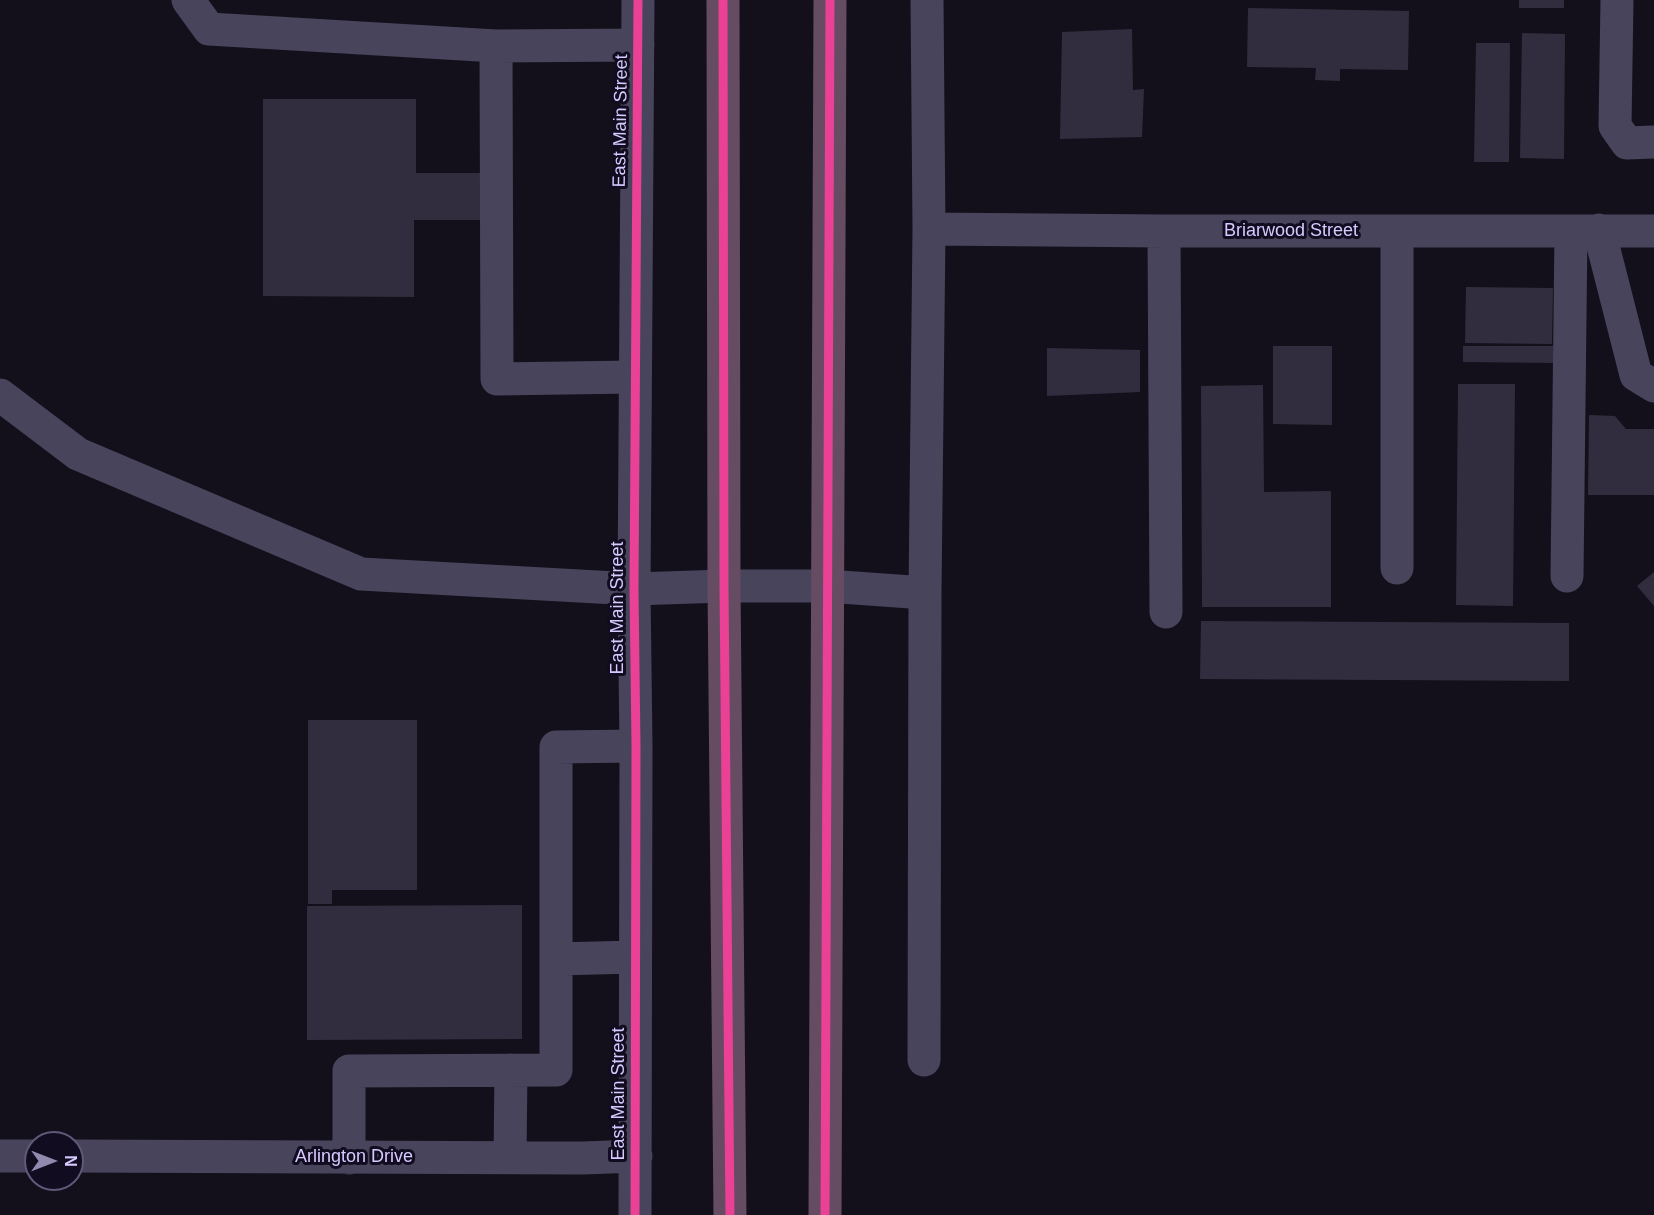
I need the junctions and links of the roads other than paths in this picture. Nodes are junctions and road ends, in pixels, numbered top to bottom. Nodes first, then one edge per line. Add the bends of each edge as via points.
1 (188, 0) edge
2 (638, 0) edge
3 (723, 0) edge
4 (830, 0) edge
5 (927, 0) edge
6 (1617, 0) edge
7 (638, 45) junction
8 (496, 46) junction
9 (1654, 142) edge
10 (929, 229) junction
11 (1585, 230) junction
12 (1164, 231) junction
13 (1397, 231) junction
14 (1654, 231) edge
15 (634, 377) junction
16 (1654, 386) edge
17 (0, 395) edge
18 (1397, 568) dead end
19 (1567, 576) dead end
20 (724, 586) junction
21 (827, 586) junction
22 (634, 589) junction
23 (925, 593) junction
24 (1166, 612) dead end
25 (636, 746) junction
26 (635, 957) junction
27 (556, 959) junction
28 (924, 1060) dead end
29 (511, 1070) junction
30 (0, 1156) edge
31 (24, 1156) edge
32 (84, 1156) edge
33 (636, 1156) junction
34 (510, 1157) junction
35 (349, 1158) junction
36 (635, 1215) edge
37 (730, 1215) edge
38 (825, 1215) edge

1 - 8 street via 209,28
2 - 7 street, East Main Street
3 - 20 highway
4 - 21 highway
5 - 10 street
6 - 9 street via 1614,126 1628,143
7 - 8 street
7 - 15 street, East Main Street
8 - 15 street via 497,379
10 - 12 street, Briarwood Street
10 - 23 street
11 - 13 street, Briarwood Street
11 - 14 street, Briarwood Street
11 - 16 street via 1636,375
11 - 19 street
12 - 13 street, Briarwood Street
12 - 24 street
13 - 18 street
15 - 22 street, East Main Street
17 - 22 street via 78,454 361,574
20 - 21 street
20 - 22 street
20 - 37 highway
21 - 23 street
21 - 38 highway
22 - 25 street, East Main Street
23 - 28 street
25 - 26 street, East Main Street
25 - 27 street via 556,747
26 - 27 street
26 - 33 street, East Main Street
27 - 29 street via 556,1070
29 - 34 street
29 - 35 street via 349,1071
30 - 31 street
32 - 35 street, Arlington Drive
33 - 34 street, Arlington Drive
33 - 36 street, East Main Street
34 - 35 street, Arlington Drive

